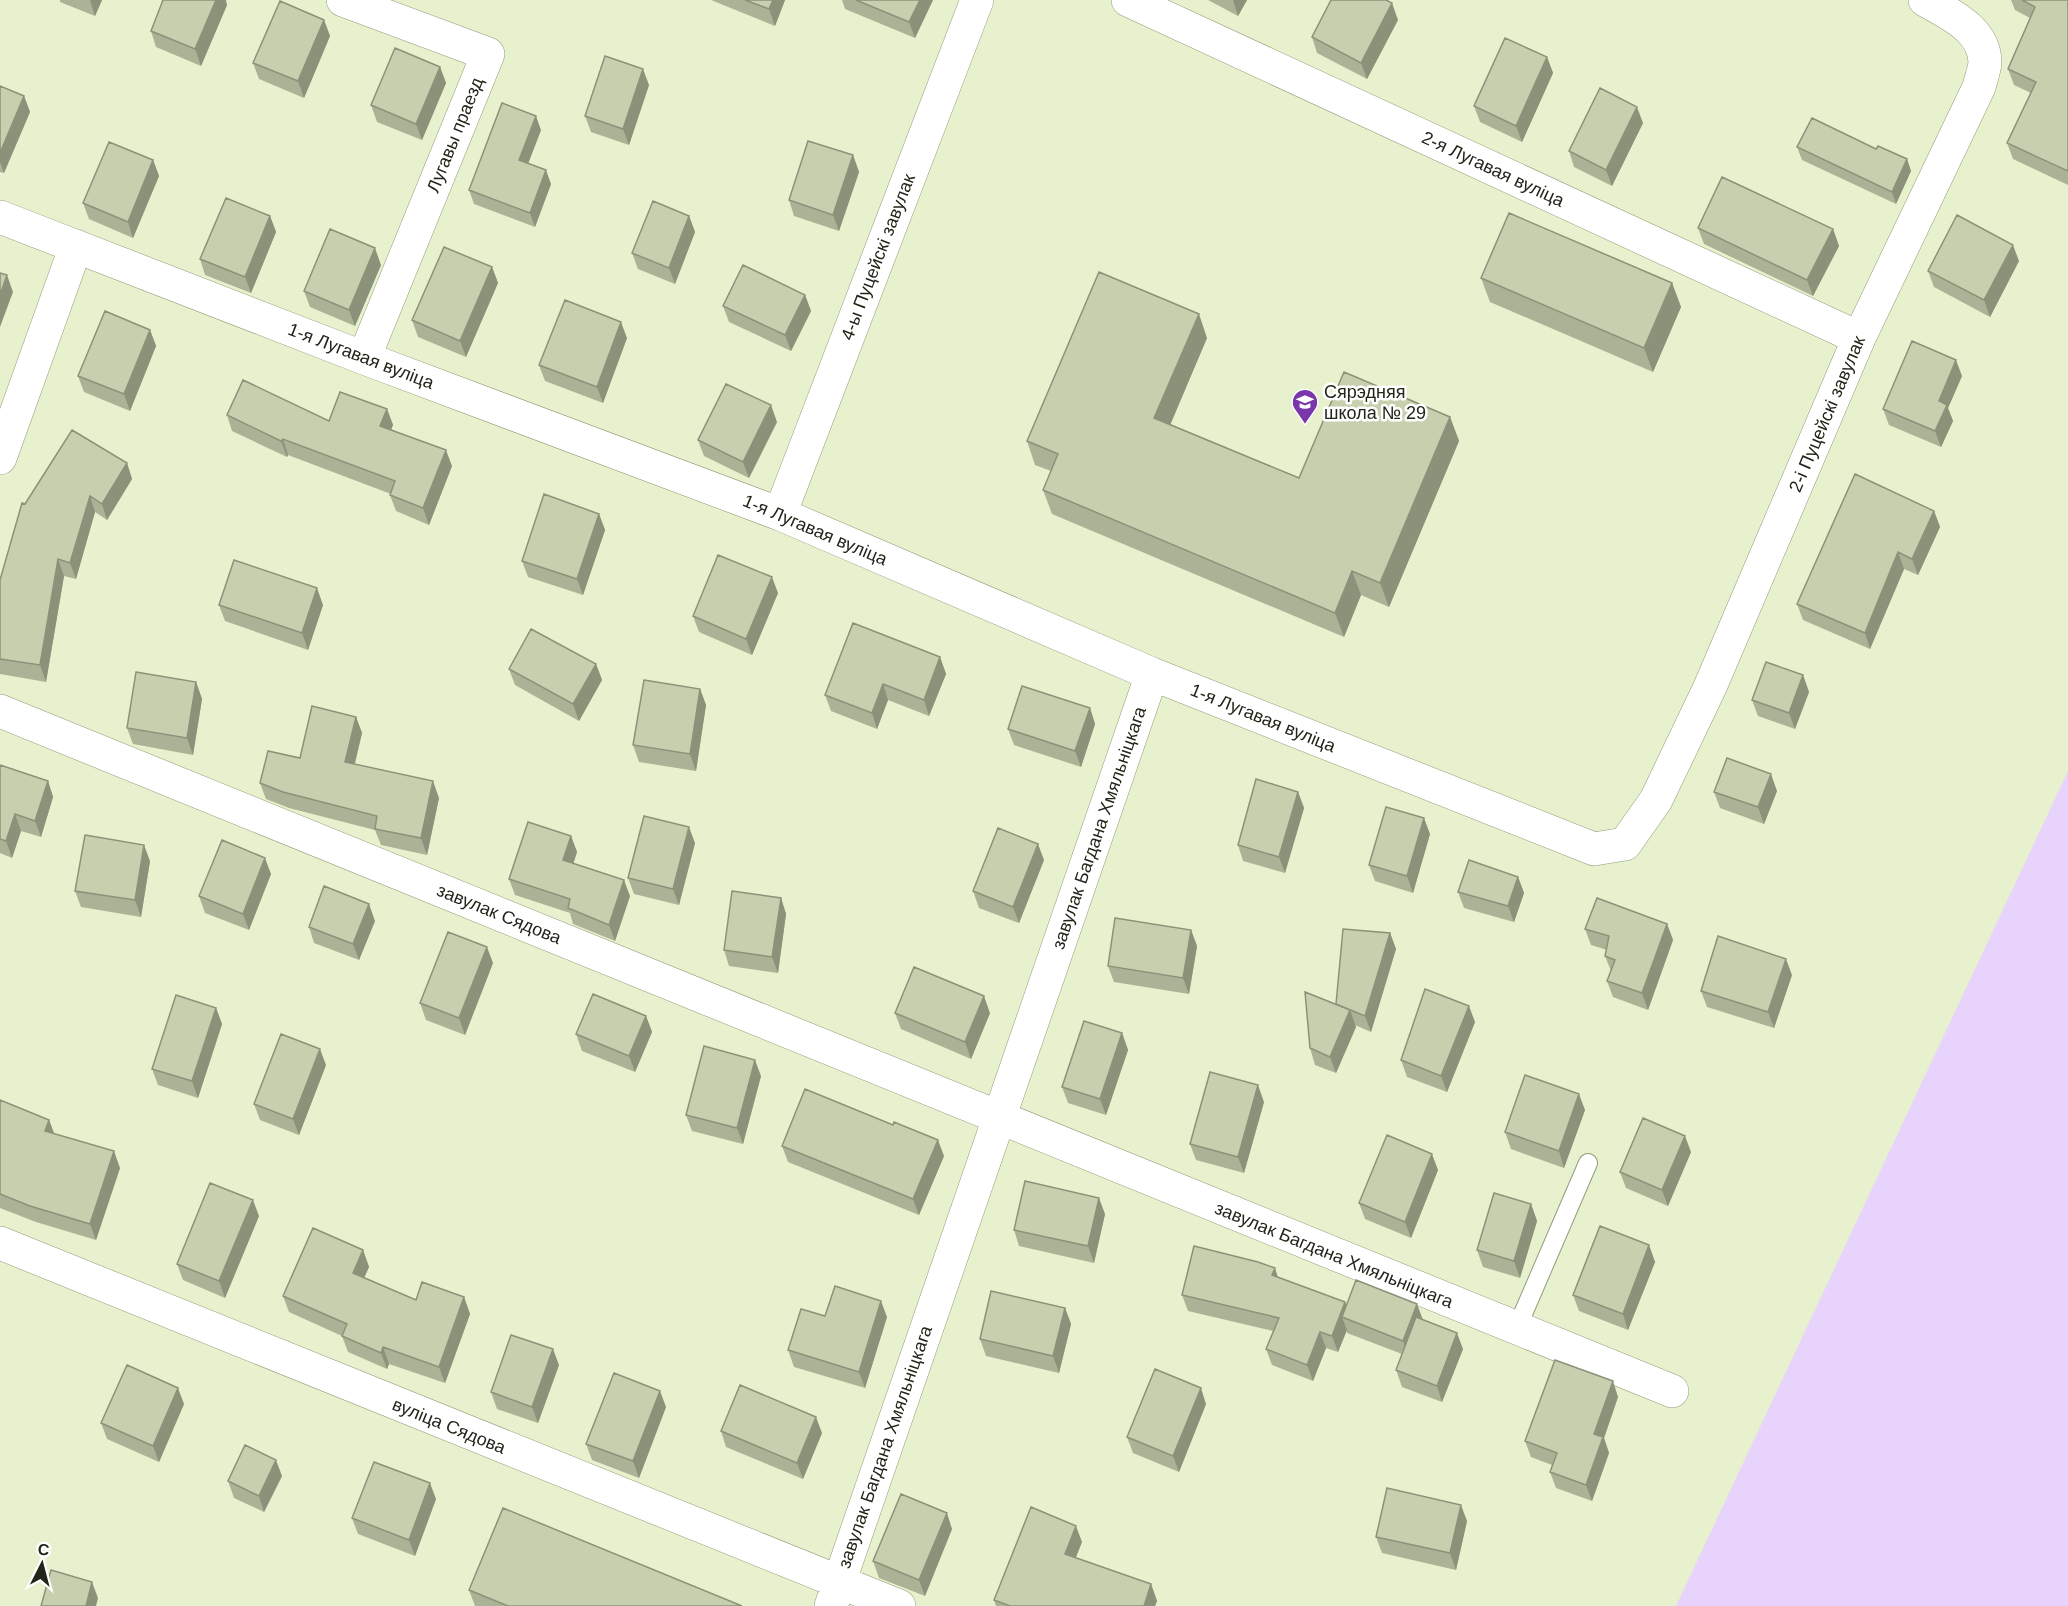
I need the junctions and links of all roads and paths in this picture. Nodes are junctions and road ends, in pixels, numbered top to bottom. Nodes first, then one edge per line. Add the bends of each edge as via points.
1 (343, 0) edge
2 (977, 0) edge
3 (1128, 0) edge
4 (1925, 0) edge
5 (0, 217) edge
6 (76, 246) junction
7 (1859, 338) junction
8 (364, 358) junction
9 (0, 458) edge
10 (780, 514) junction
11 (1152, 674) junction
12 (0, 711) edge
13 (1625, 844) joint
14 (998, 1117) junction
15 (1588, 1163) dead end
16 (0, 1243) edge
17 (1516, 1329) junction
18 (1672, 1391) dead end
19 (834, 1595) edge
20 (899, 1606) edge

1 - 8 street, Лугавы праезд via 488,54
2 - 10 street, 4-ы Пуцейскі завулак
3 - 7 street, 2-я Лугавая вуліца
4 - 7 street, 2-і Пуцейскі завулак via 1963,21 1980,42 1985,62 1979,87
5 - 6 street, 1-я Лугавая вуліца
6 - 8 street, 1-я Лугавая вуліца
6 - 9 street
7 - 13 street, 2-і Пуцейскі завулак via 1710,687 1656,800
8 - 10 street, 1-я Лугавая вуліца
10 - 11 street, 1-я Лугавая вуліца
11 - 13 street, 1-я Лугавая вуліца via 1594,849
11 - 14 street, завулак Багдана Хмяльніцкага
12 - 14 street, завулак Сядова
14 - 17 street, завулак Багдана Хмяльніцкага
14 - 19 street, завулак Багдана Хмяльніцкага
15 - 17 lane
16 - 19 street, вуліца Сядова
17 - 18 street, завулак Багдана Хмяльніцкага
19 - 20 street, вуліца Сядова

